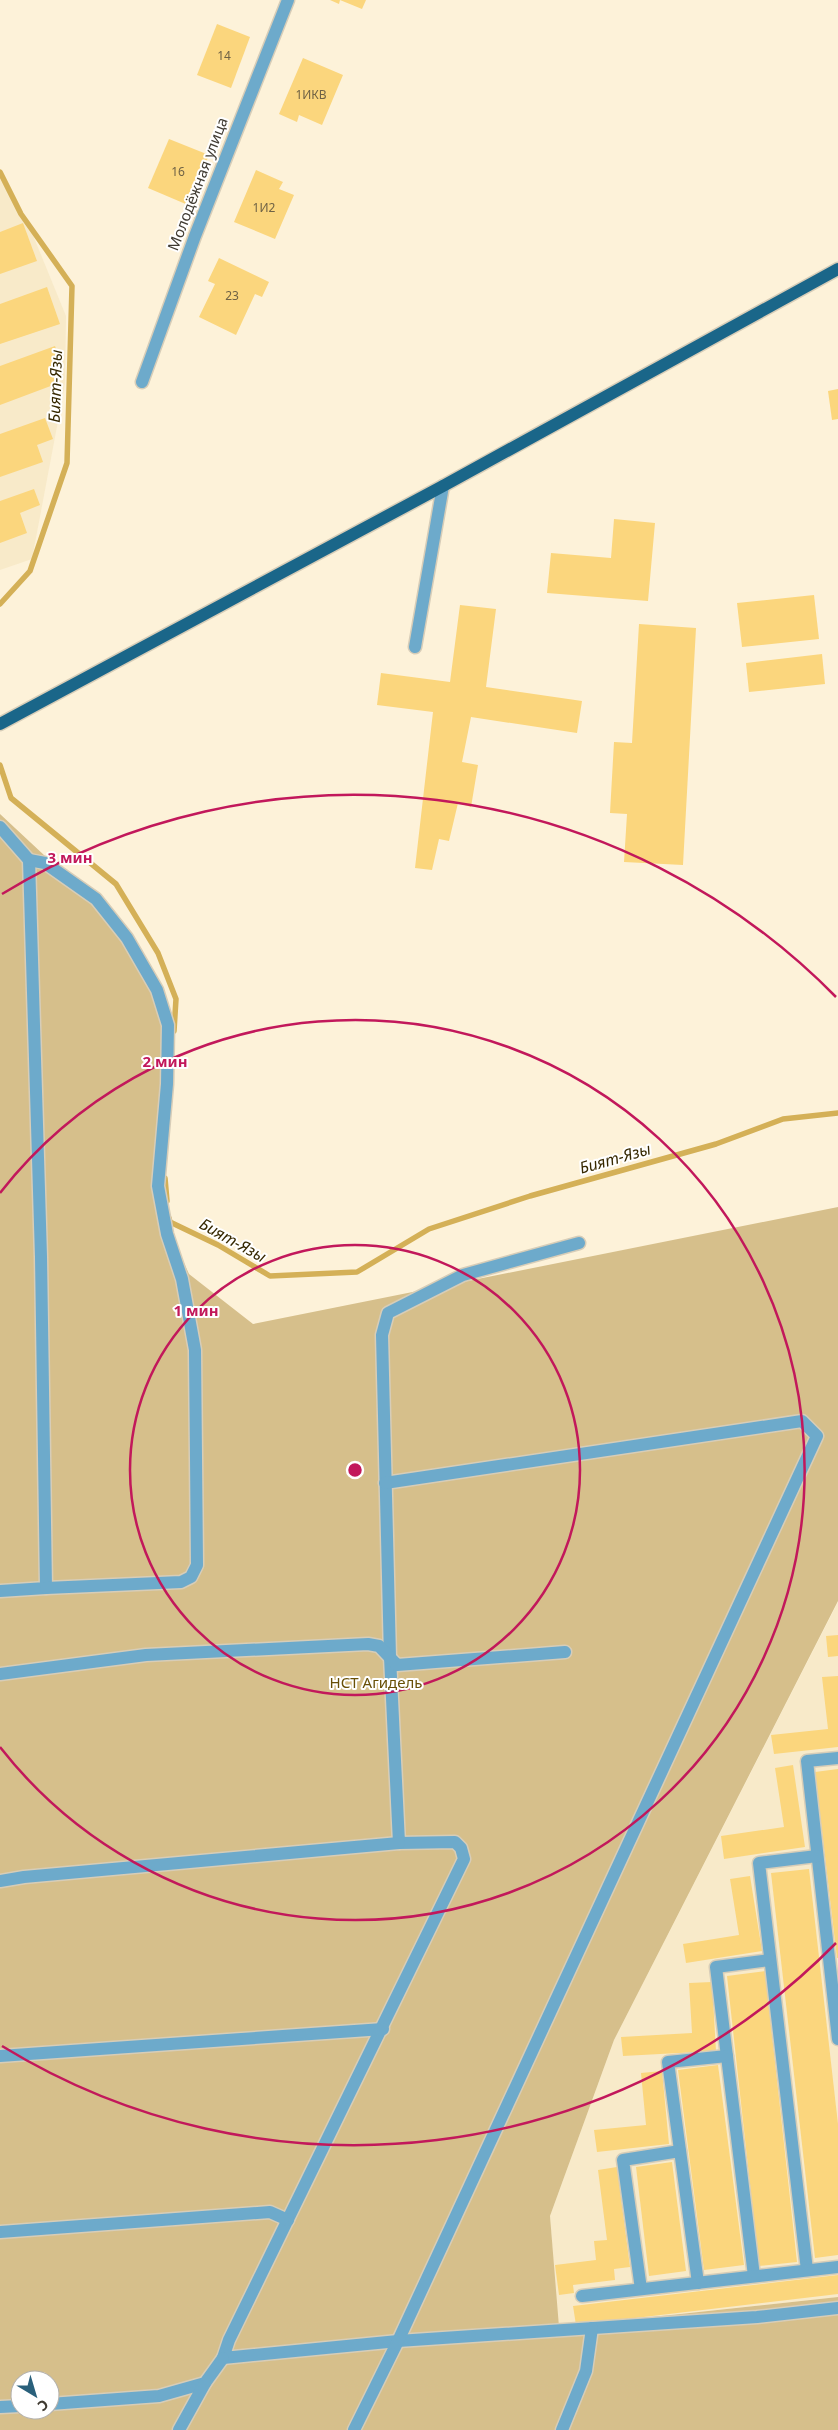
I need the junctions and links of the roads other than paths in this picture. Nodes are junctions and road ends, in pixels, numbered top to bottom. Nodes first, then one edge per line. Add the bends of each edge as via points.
1 (288, 0) edge
2 (838, 269) edge
3 (142, 382) dead end
4 (443, 486) junction
5 (415, 647) dead end
6 (0, 724) edge
7 (0, 827) edge
8 (29, 860) junction
9 (578, 1243) dead end
10 (386, 1483) junction
11 (46, 1588) junction
12 (0, 1591) edge
13 (564, 1652) dead end
14 (390, 1657) junction
15 (0, 1674) edge
16 (838, 1758) edge
17 (399, 1843) junction
18 (817, 1856) junction
19 (0, 1881) edge
20 (770, 1960) junction
21 (382, 2029) junction
22 (838, 2040) edge
23 (0, 2056) edge
24 (727, 2056) junction
25 (680, 2151) junction
26 (288, 2220) junction
27 (0, 2232) edge
28 (838, 2267) edge
29 (807, 2270) junction
30 (754, 2276) junction
31 (698, 2283) junction
32 (641, 2290) junction
33 (582, 2296) dead end
34 (838, 2308) edge
35 (592, 2328) junction
36 (398, 2341) junction
37 (223, 2358) junction
38 (205, 2383) junction
39 (60, 2403) edge
40 (179, 2430) edge
41 (354, 2430) edge
42 (562, 2430) edge

1 - 3 street, Молодёжная улица via 195,236
2 - 4 main road
4 - 5 street
4 - 6 main road
7 - 8 street
8 - 11 street via 41,1257
8 - 11 street via 45,863 96,899 127,938 157,990 168,1025 168,1084 158,1186 182,1279 195,1350 196,1565 191,1577 181,1582
9 - 10 street via 463,1276 388,1313 382,1336
10 - 14 street
10 - 36 street via 802,1422 817,1436
11 - 12 street
13 - 14 street via 396,1665
14 - 15 street via 379,1646 368,1644 146,1655
14 - 17 street
16 - 18 street via 806,1761
17 - 19 street
17 - 21 street via 455,1842 464,1858
18 - 20 street via 759,1863
18 - 22 street
20 - 24 street via 716,1967
20 - 29 street
21 - 23 street
21 - 26 street
24 - 25 street via 668,2062
24 - 30 street
25 - 31 street
25 - 32 street via 623,2160
26 - 27 street via 270,2212
26 - 37 street
28 - 29 street
29 - 30 street
30 - 31 street
31 - 32 street
32 - 33 street
34 - 35 street
35 - 36 street
35 - 42 street via 586,2370
36 - 37 street
36 - 41 street
37 - 38 street
38 - 39 street via 159,2396
38 - 40 street

